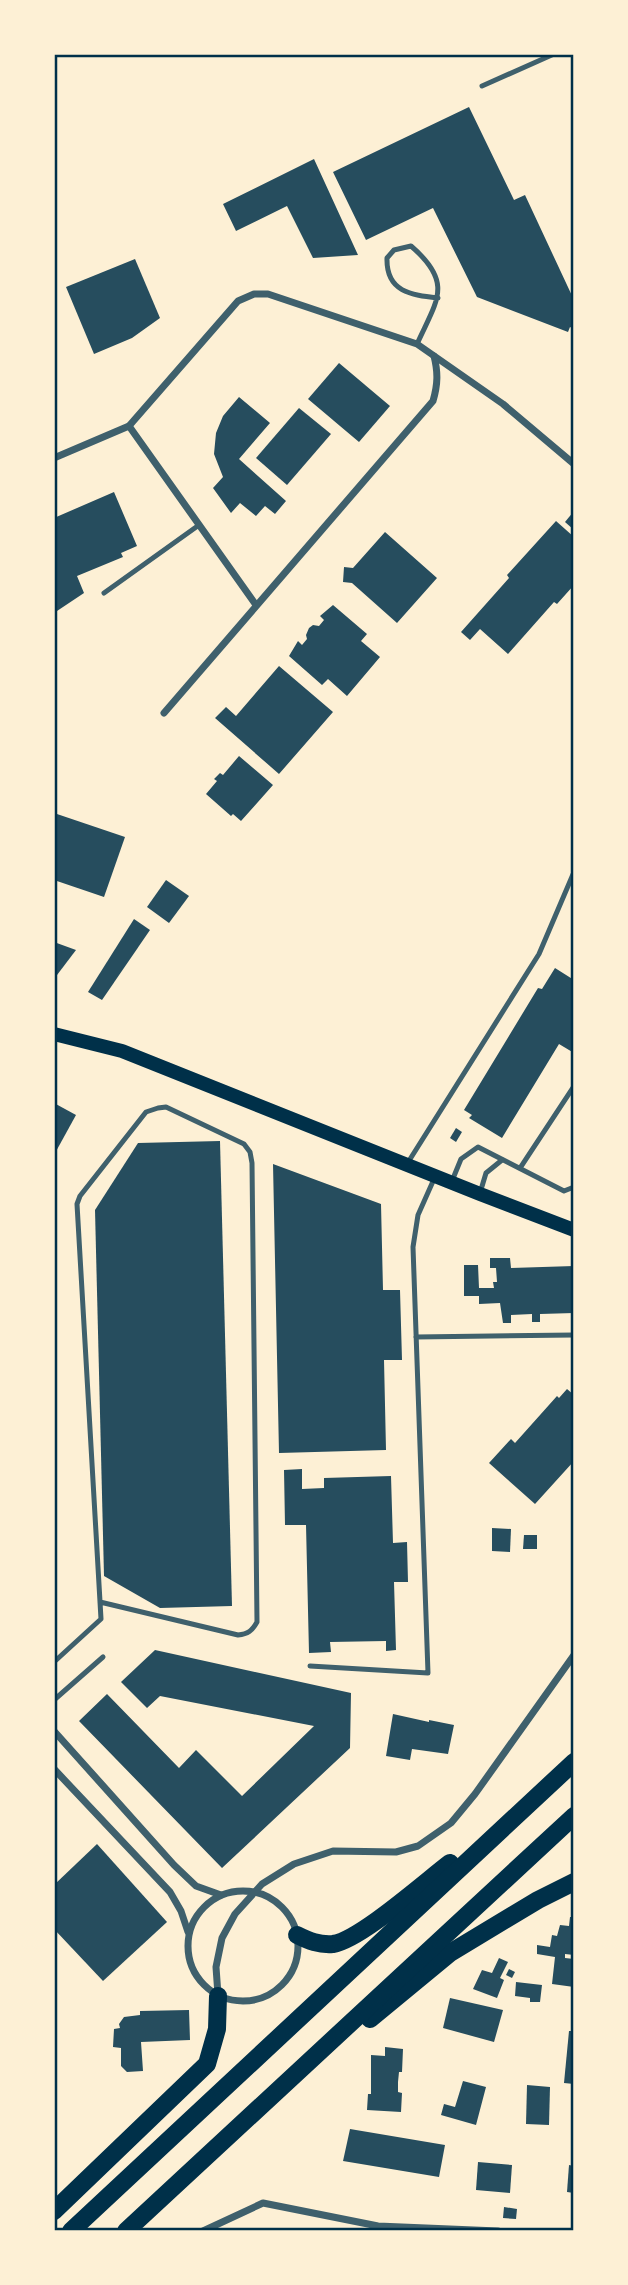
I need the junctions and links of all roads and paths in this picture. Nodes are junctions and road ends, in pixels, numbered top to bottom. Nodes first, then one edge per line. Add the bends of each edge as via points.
1 (555, 54) edge
2 (482, 86) dead end
3 (439, 298) junction
4 (417, 344) junction
5 (433, 355) junction
6 (129, 426) junction
7 (54, 458) edge
8 (574, 464) edge
9 (199, 525) junction
10 (104, 593) dead end
11 (256, 605) junction
12 (164, 713) dead end
13 (574, 872) edge
14 (54, 1034) edge
15 (574, 1086) edge
16 (502, 1160) junction
17 (407, 1164) junction
18 (520, 1168) junction
19 (435, 1176) junction
20 (452, 1183) junction
21 (574, 1187) edge
22 (480, 1194) junction
23 (574, 1230) edge
24 (574, 1335) edge
25 (416, 1337) junction
26 (100, 1602) junction
27 (574, 1655) edge
28 (103, 1657) dead end
29 (54, 1662) edge
30 (310, 1666) dead end
31 (54, 1700) edge
32 (54, 1731) edge
33 (574, 1762) edge
34 (54, 1769) edge
35 (542, 1792) junction
36 (574, 1816) edge
37 (574, 1882) edge
38 (255, 1892) junction
39 (221, 1895) junction
40 (188, 1933) junction
41 (297, 1935) junction
42 (218, 1996) junction
43 (230, 2134) junction
44 (54, 2211) edge
45 (71, 2231) edge
46 (126, 2231) edge
47 (203, 2231) edge
48 (498, 2231) edge

1 - 2 lane
3 - 3 lane via 437,279 427,260 411,246 394,250 387,258 392,282 414,296
3 - 4 lane
4 - 5 street
4 - 6 street via 268,294 254,294 238,301
5 - 8 street via 503,404
5 - 11 street via 438,386 433,401
6 - 7 street
6 - 9 street
9 - 10 lane
9 - 11 street
11 - 12 street
13 - 17 lane via 539,954
14 - 17 main road via 122,1051
15 - 18 lane
16 - 18 lane
16 - 20 lane via 478,1147 461,1159
16 - 22 lane via 486,1173
17 - 19 main road
18 - 21 lane via 564,1191
19 - 20 main road
19 - 25 lane via 418,1215 413,1247
20 - 22 main road
22 - 23 main road
24 - 25 lane
25 - 30 lane via 428,1673
26 - 26 lane via 238,1635 246,1634 257,1622 252,1163 244,1144 166,1107 146,1112 77,1204
26 - 29 lane via 101,1619
27 - 38 street via 450,1823 418,1846 396,1852 333,1851 294,1864
28 - 31 lane
32 - 39 street via 174,1865 196,1886
33 - 35 highway
34 - 40 street via 170,1892
35 - 41 highway via 359,1933 322,1944
35 - 45 highway
36 - 43 highway
37 - 43 highway via 450,1953
38 - 39 street
38 - 41 street via 282,1908
38 - 42 street via 222,1938 216,1967
39 - 40 street via 206,1904
40 - 42 street via 187,1950 197,1978
41 - 42 street via 296,1961 284,1984 253,2001
42 - 44 highway via 217,2029 207,2064
43 - 46 highway
47 - 48 street via 263,2203 378,2226

